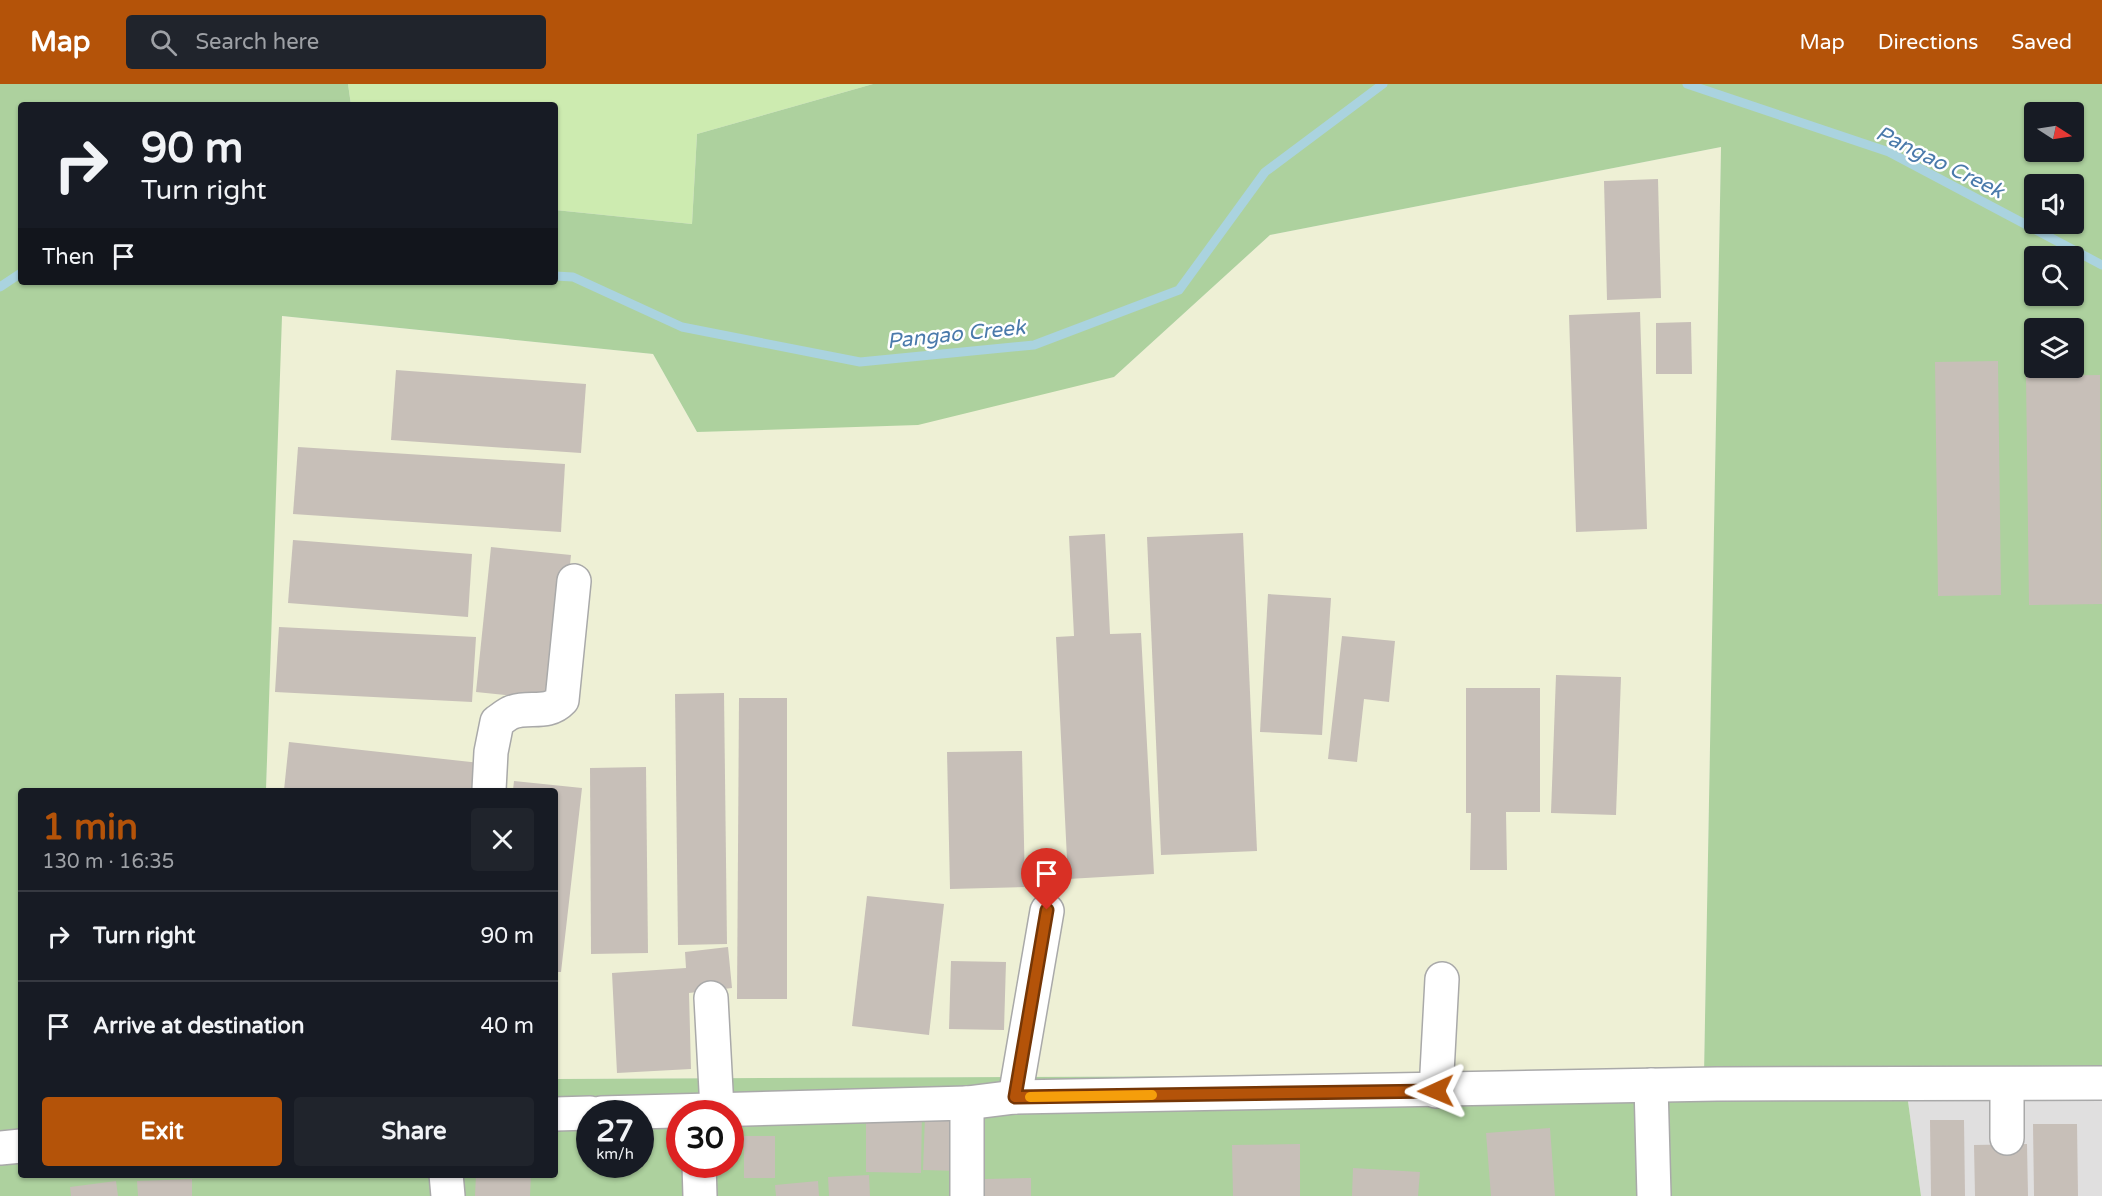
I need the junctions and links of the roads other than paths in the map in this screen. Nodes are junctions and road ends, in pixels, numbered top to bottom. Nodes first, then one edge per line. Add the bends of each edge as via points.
1 (574, 581) dead end
2 (489, 788) edge
3 (1047, 910) dead end
4 (1442, 980) dead end
5 (711, 998) dead end
6 (2102, 1083) edge
7 (2007, 1084) junction
8 (1652, 1085) junction
9 (1436, 1091) junction
10 (1015, 1097) junction
11 (704, 1100) edge
12 (967, 1103) junction
13 (744, 1110) edge
14 (576, 1113) edge
15 (558, 1114) edge
16 (2007, 1138) dead end
17 (18, 1146) edge
18 (0, 1148) edge
19 (446, 1178) edge
20 (699, 1178) edge
21 (448, 1196) edge
22 (700, 1196) edge
23 (968, 1196) edge
24 (1654, 1196) edge

1 - 2 street via 562,700 546,710 510,712 497,722
3 - 10 street
4 - 9 street
5 - 11 street
6 - 7 street
7 - 8 street
7 - 16 street
8 - 9 street
8 - 24 street
9 - 10 street
10 - 12 street
12 - 13 street
12 - 23 street
14 - 15 street
17 - 18 street
19 - 21 street
20 - 22 street

